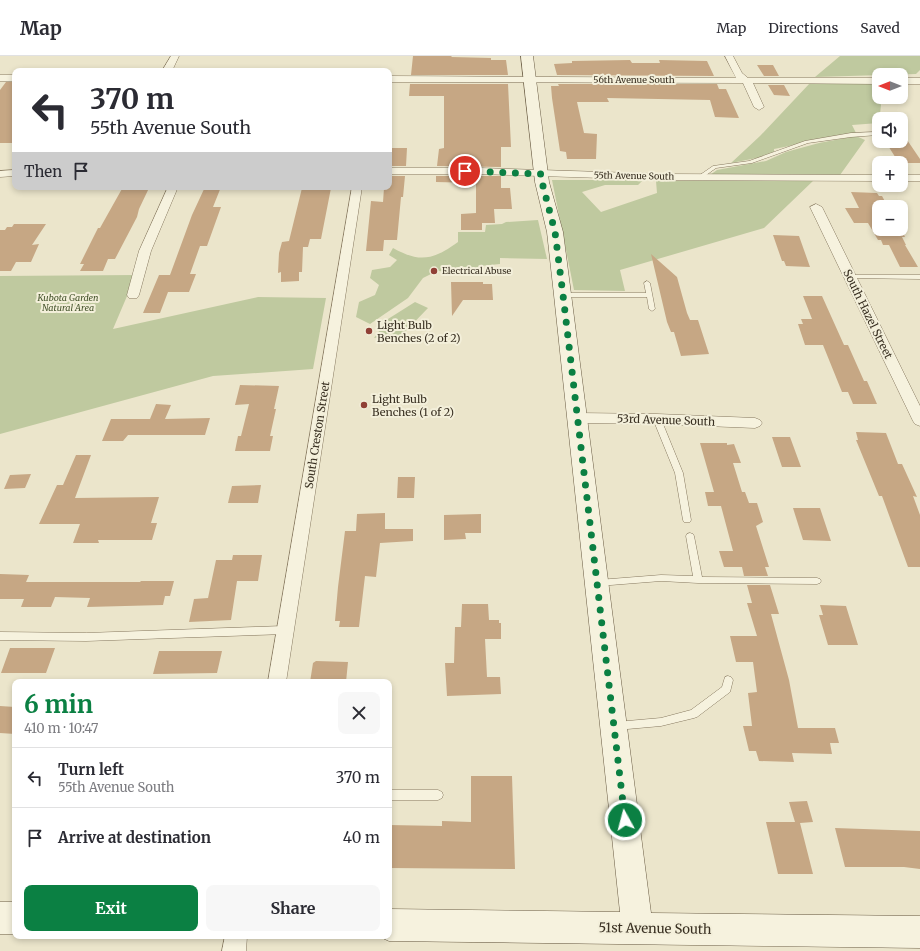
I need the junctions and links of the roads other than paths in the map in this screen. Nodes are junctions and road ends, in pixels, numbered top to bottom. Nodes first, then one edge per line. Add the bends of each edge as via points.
1 (175, 56) edge
2 (527, 56) edge
3 (729, 56) edge
4 (169, 68) edge
5 (0, 78) edge
6 (12, 78) edge
7 (392, 79) edge
8 (529, 80) junction
9 (747, 80) junction
10 (872, 81) edge
11 (908, 81) edge
12 (920, 81) edge
13 (759, 107) dead end
14 (872, 134) edge
15 (392, 171) edge
16 (12, 173) edge
17 (0, 174) edge
18 (541, 174) junction
19 (700, 177) junction
20 (872, 178) edge
21 (908, 178) edge
22 (920, 178) edge
23 (172, 190) edge
24 (357, 190) edge
25 (816, 207) dead end
26 (850, 277) junction
27 (920, 277) edge
28 (647, 283) dead end
29 (133, 295) dead end
30 (563, 295) junction
31 (649, 295) junction
32 (652, 309) dead end
33 (577, 418) junction
34 (657, 418) junction
35 (920, 421) edge
36 (755, 423) dead end
37 (687, 520) dead end
38 (690, 536) dead end
39 (698, 580) junction
40 (817, 581) dead end
41 (596, 583) junction
42 (286, 630) junction
43 (0, 636) edge
44 (278, 679) edge
45 (728, 680) dead end
46 (614, 726) junction
47 (392, 795) edge
48 (438, 795) dead end
49 (0, 918) edge
50 (12, 918) edge
51 (392, 925) edge
52 (637, 928) junction
53 (920, 932) edge
54 (236, 939) edge
55 (234, 951) edge

1 - 4 street
2 - 8 street
3 - 9 street via 738,75
5 - 6 street
7 - 8 street, 56th Avenue South
8 - 9 street, 56th Avenue South
8 - 18 street
9 - 10 street, 56th Avenue South
9 - 13 street
11 - 12 street
14 - 19 lane via 807,142 750,162 715,168
15 - 18 street, 55th Avenue South
16 - 17 street
18 - 19 street, 55th Avenue South
18 - 30 street via 555,232
19 - 20 street, 55th Avenue South
21 - 22 street
23 - 29 street via 144,251
24 - 42 street, South Creston Street
25 - 26 street, South Hazel Street
26 - 27 lane
26 - 35 street, South Hazel Street
28 - 31 lane
30 - 31 lane
30 - 33 street
31 - 32 lane
33 - 34 street, 53rd Avenue South
33 - 41 street
34 - 36 street, 53rd Avenue South
34 - 37 lane via 679,473
38 - 39 lane
39 - 40 lane
39 - 41 lane via 661,578
41 - 46 street
42 - 43 lane via 86,637
42 - 44 street, South Creston Street
45 - 46 lane via 727,689 694,714 661,722
46 - 52 street
47 - 48 lane
49 - 50 street
51 - 52 street, 51st Avenue South
52 - 53 street, 51st Avenue South
54 - 55 street

